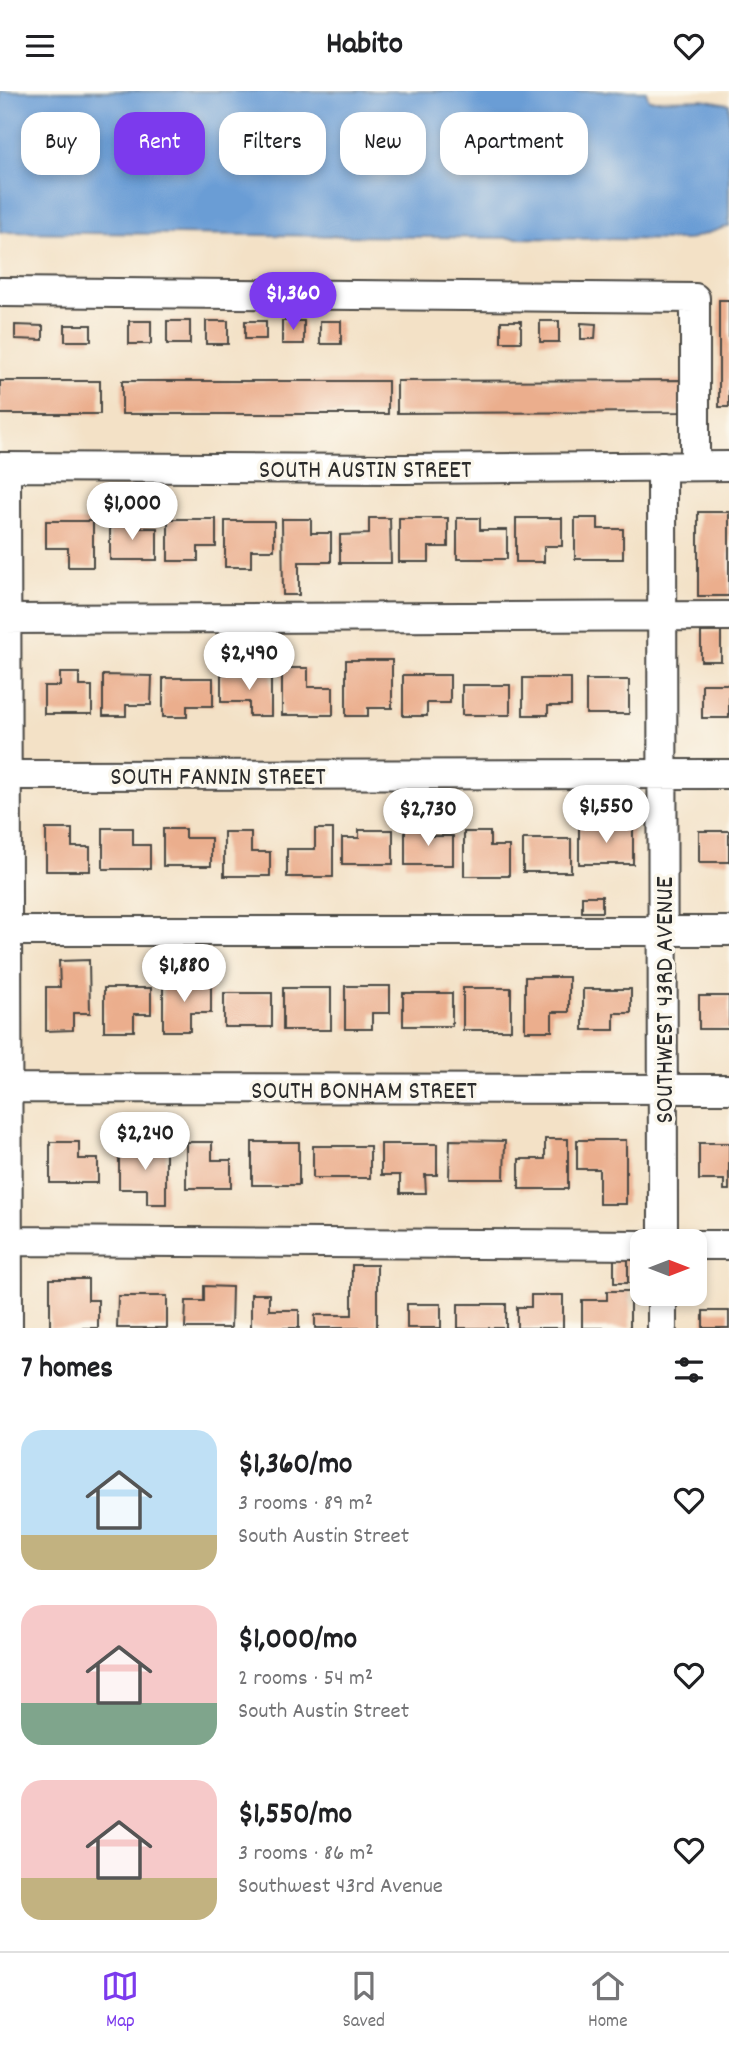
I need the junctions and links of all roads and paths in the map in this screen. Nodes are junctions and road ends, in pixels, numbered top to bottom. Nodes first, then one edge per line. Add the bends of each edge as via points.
1 (0, 292) edge
2 (662, 466) junction
3 (695, 466) junction
4 (729, 466) edge
5 (3, 467) edge
6 (663, 615) junction
7 (729, 616) edge
8 (3, 619) edge
9 (663, 774) junction
10 (729, 774) edge
11 (3, 775) edge
12 (4, 931) edge
13 (663, 931) junction
14 (729, 931) edge
15 (4, 1088) edge
16 (729, 1089) edge
17 (663, 1090) junction
18 (663, 1229) edge
19 (8, 1241) junction
20 (630, 1245) edge
21 (707, 1245) edge
22 (729, 1245) edge
23 (663, 1306) edge
24 (8, 1328) edge
25 (663, 1328) edge

1 - 3 street via 695,298
2 - 3 street, SOUTH AUSTIN STREET
2 - 5 street, SOUTH AUSTIN STREET via 402,470
2 - 6 street, SOUTHWEST 43RD AVENUE
3 - 4 street, SOUTH AUSTIN STREET
5 - 8 street
6 - 7 street
6 - 8 street
6 - 9 street, SOUTHWEST 43RD AVENUE
8 - 11 street
9 - 10 street, SOUTH FANNIN STREET
9 - 11 street, SOUTH FANNIN STREET
9 - 13 street, SOUTHWEST 43RD AVENUE
11 - 12 street
12 - 13 street
12 - 15 street
13 - 14 street
13 - 17 street, SOUTHWEST 43RD AVENUE
15 - 17 street, SOUTH BONHAM STREET
15 - 19 street
16 - 17 street, SOUTH BONHAM STREET
17 - 18 street, SOUTHWEST 43RD AVENUE
19 - 20 street
19 - 24 street
21 - 22 street
23 - 25 street

